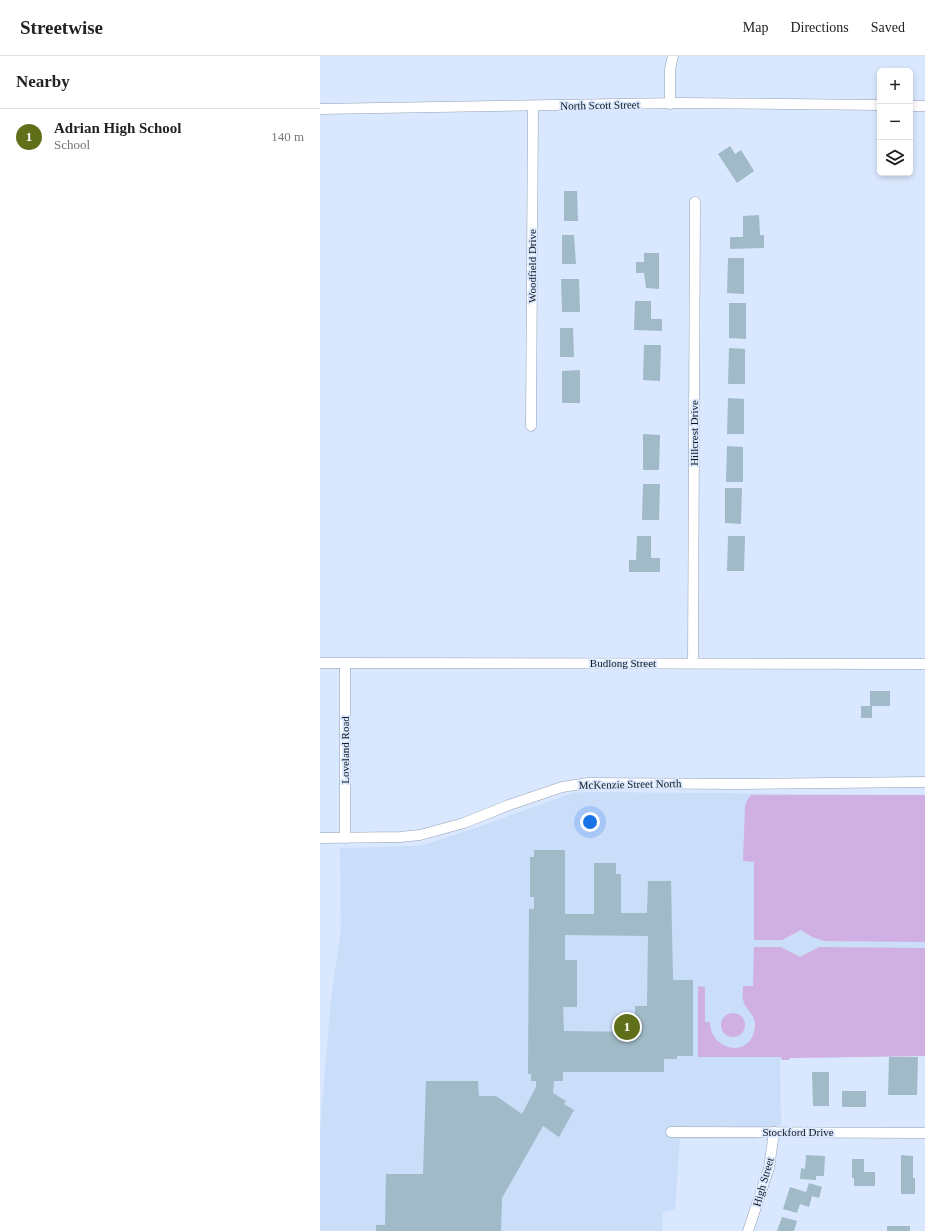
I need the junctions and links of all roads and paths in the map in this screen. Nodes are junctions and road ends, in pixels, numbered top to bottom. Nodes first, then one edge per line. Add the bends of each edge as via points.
1 (673, 59) edge
2 (674, 104) junction
3 (877, 105) edge
4 (533, 106) junction
5 (913, 106) edge
6 (925, 106) edge
7 (320, 109) edge
8 (694, 202) dead end
9 (531, 426) dead end
10 (320, 663) edge
11 (344, 663) junction
12 (693, 663) junction
13 (925, 664) edge
14 (925, 782) edge
15 (320, 838) edge
16 (345, 838) junction
17 (671, 1132) dead end
18 (774, 1132) junction
19 (925, 1133) edge
20 (748, 1231) edge

1 - 2 street via 670,69
2 - 3 street, North Scott Street
2 - 4 street, North Scott Street
4 - 7 street, North Scott Street
4 - 9 street, Woodfield Drive
5 - 6 street
8 - 12 street, Hillcrest Drive
10 - 11 street, Budlong Street
11 - 12 street, Budlong Street
11 - 16 street, Loveland Road
12 - 13 street, Budlong Street
14 - 16 street, McKenzie Street North via 588,783 562,787 444,830 400,837
15 - 16 street, McKenzie Street North
17 - 18 street, Stockford Drive
18 - 19 street, Stockford Drive
18 - 20 street, High Street via 769,1168

